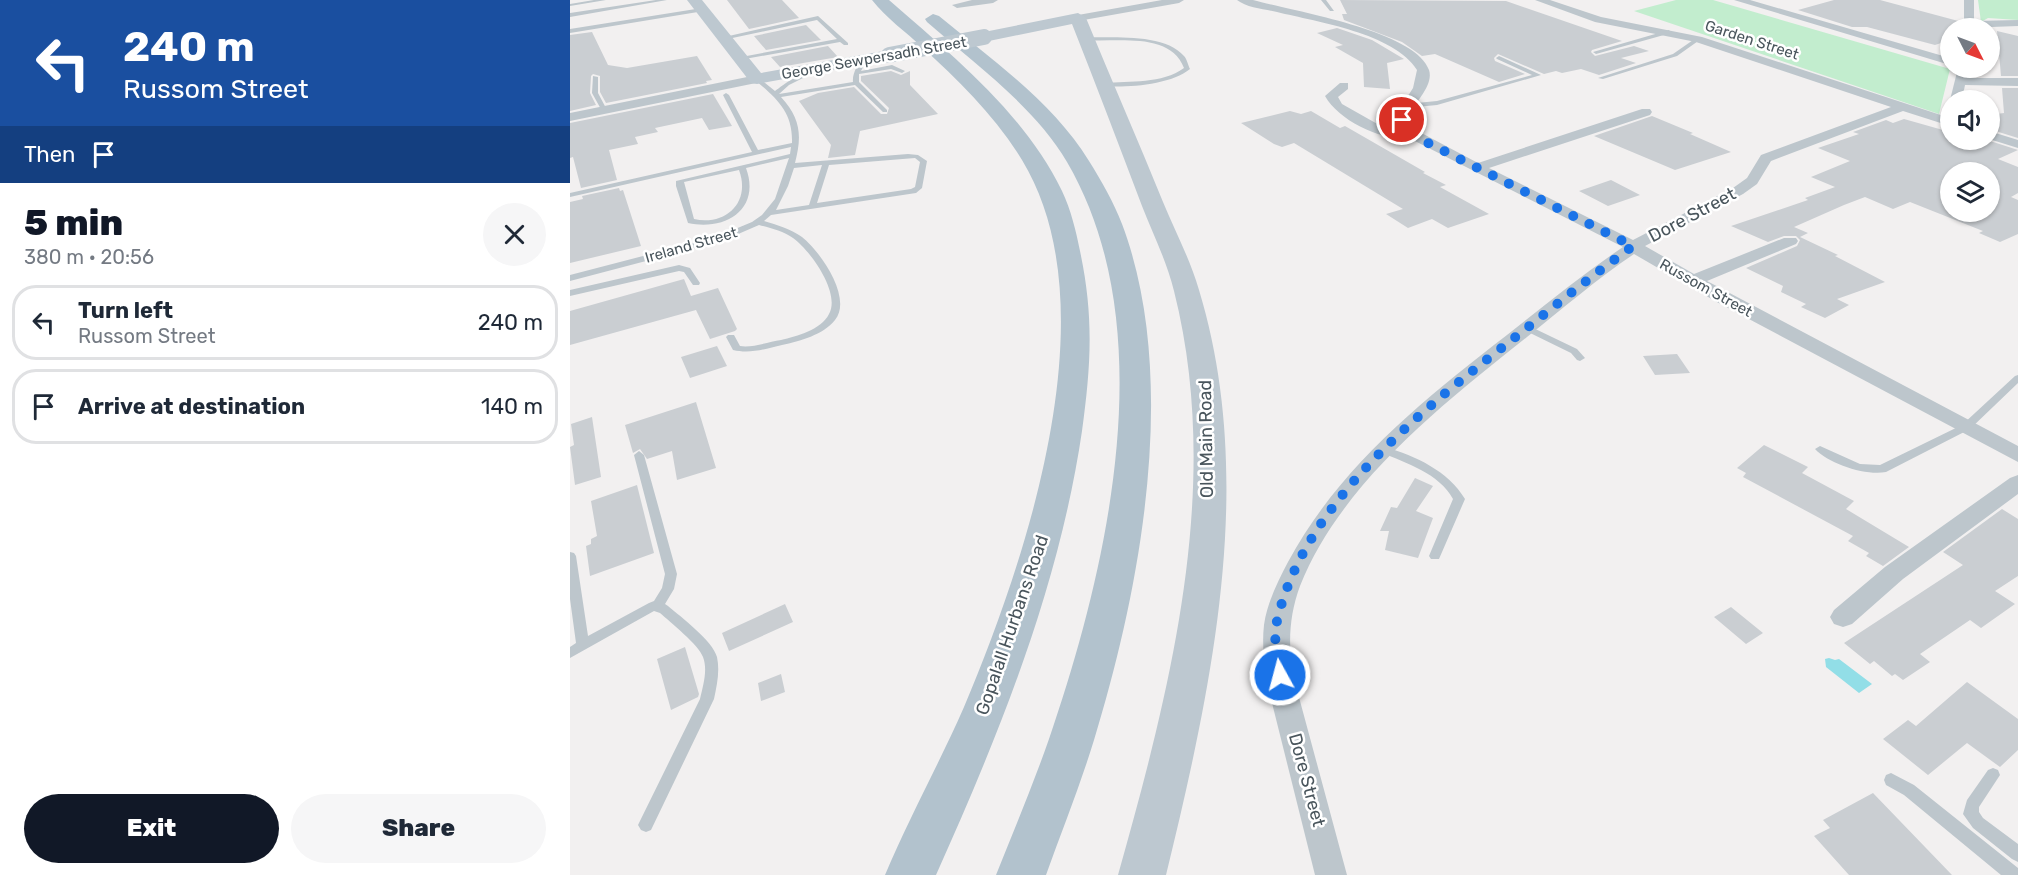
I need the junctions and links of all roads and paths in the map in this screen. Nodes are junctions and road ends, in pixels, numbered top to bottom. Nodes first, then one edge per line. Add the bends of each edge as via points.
1 (604, 0) edge
2 (640, 0) edge
3 (665, 0) edge
4 (880, 0) edge
5 (911, 0) edge
6 (993, 0) edge
7 (1179, 0) edge
8 (1242, 0) edge
9 (1323, 0) edge
10 (1540, 0) edge
11 (1739, 0) edge
12 (592, 1) edge
13 (1966, 1) edge
14 (570, 5) edge
15 (698, 5) edge
16 (957, 5) dead end
17 (1332, 10) dead end
18 (570, 13) edge
19 (1969, 18) edge
20 (1083, 19) edge
21 (2018, 23) edge
22 (2000, 24) edge
23 (570, 31) edge
24 (1669, 33) junction
25 (723, 38) junction
26 (1698, 39) junction
27 (1596, 52) dead end
28 (1498, 58) dead end
29 (1940, 59) edge
30 (745, 65) junction
31 (861, 66) junction
32 (823, 67) junction
33 (903, 71) dead end
34 (595, 77) dead end
35 (1601, 78) dead end
36 (1961, 78) edge
37 (1961, 81) junction
38 (2018, 82) edge
39 (856, 83) junction
40 (1104, 85) junction
41 (1344, 86) dead end
42 (1959, 90) edge
43 (726, 95) dead end
44 (776, 95) junction
45 (1902, 107) junction
46 (604, 110) junction
47 (885, 111) dead end
48 (1646, 112) dead end
49 (1404, 113) junction
50 (570, 117) edge
51 (1940, 119) edge
52 (1372, 125) junction
53 (1413, 135) junction
54 (2000, 138) edge
55 (796, 144) junction
56 (2018, 144) edge
57 (756, 153) junction
58 (794, 155) junction
59 (826, 163) junction
60 (790, 166) junction
61 (742, 168) junction
62 (1475, 168) junction
63 (570, 195) edge
64 (812, 207) junction
65 (770, 213) junction
66 (757, 222) junction
67 (1790, 241) dead end
68 (1633, 246) junction
69 (570, 278) edge
70 (1693, 281) junction
71 (696, 283) dead end
72 (570, 293) edge
73 (1527, 328) junction
74 (730, 337) dead end
75 (1580, 358) dead end
76 (2018, 378) edge
77 (1966, 427) junction
78 (1820, 449) dead end
79 (1385, 450) junction
80 (639, 455) dead end
81 (2018, 455) edge
82 (2018, 483) edge
83 (570, 556) edge
84 (1435, 556) dead end
85 (651, 608) junction
86 (1843, 616) dead end
87 (583, 645) junction
88 (570, 653) edge
89 (1993, 775) dead end
90 (1891, 780) dead end
91 (646, 825) dead end
92 (2018, 854) edge
93 (909, 875) edge
94 (1021, 875) edge
95 (1142, 875) edge
96 (1331, 875) edge
97 (2014, 875) edge

1 - 12 lane
2 - 18 lane
3 - 18 lane
4 - 93 main road, Gopalall Hurbans Road via 1004,117 1026,148 1050,191 1062,227 1076,303 1075,357 1064,447 1040,549 1023,606 976,729
5 - 94 main road via 1038,112 1072,153 1106,212 1131,304 1135,433 1121,536 1072,737
6 - 16 street
7 - 20 street, George Sewpersadh Street
8 - 49 street via 1341,25 1406,51 1419,61 1423,77
9 - 17 lane
10 - 24 street, Garden Street via 1599,20
11 - 29 street
12 - 14 lane
13 - 19 street
15 - 23 lane
15 - 25 street, Ireland Street
20 - 31 street, George Sewpersadh Street, bridge via 889,55
20 - 40 street, Old Main Road
20 - 40 lane via 1175,49 1186,64 1184,72 1171,77
21 - 22 street
24 - 26 street, Garden Street
24 - 27 lane
25 - 30 street, Ireland Street
25 - 30 lane via 814,18 823,20 841,40
26 - 35 lane via 1676,55
26 - 45 street, Garden Street
28 - 49 lane via 1538,75
30 - 32 street, George Sewpersadh Street
30 - 44 lane, Ireland Street
30 - 46 street, George Sewpersadh Street via 693,93
31 - 32 street, George Sewpersadh Street
31 - 33 lane
31 - 39 lane
32 - 44 lane via 801,76
34 - 46 lane via 595,93
36 - 37 street
37 - 38 street
37 - 42 street
39 - 44 lane
39 - 47 lane
40 - 95 street, Old Main Road via 1187,291 1209,391 1206,555 1186,698
41 - 52 street via 1332,94 1332,101
43 - 57 lane
44 - 55 lane, Ireland Street via 794,122
45 - 51 street, Garden Street
45 - 68 street, Dore Street via 1766,158 1752,181 1738,191
46 - 50 street, George Sewpersadh Street
48 - 62 street
49 - 52 street
49 - 53 street, Russom Street via 1406,130
52 - 53 street via 1387,134
53 - 62 street, Russom Street
54 - 56 street
55 - 57 lane
55 - 58 lane, Ireland Street
57 - 63 lane
58 - 60 lane, Ireland Street
58 - 61 lane
59 - 60 lane
59 - 64 lane
59 - 64 lane via 908,156 924,161 918,188 913,191
60 - 65 lane, Ireland Street
61 - 61 lane via 747,184 743,202 735,213 707,224 692,221 680,181
62 - 68 street, Russom Street
64 - 65 lane
65 - 66 lane, Ireland Street
66 - 69 lane, Ireland Street via 719,239
66 - 74 lane via 777,227 803,242 822,263 837,312 816,330 746,350 736,348
67 - 70 street
68 - 70 street, Russom Street
68 - 73 street, Dore Street
70 - 77 street, Russom Street
71 - 72 lane via 687,270 679,268
73 - 75 lane via 1574,351
73 - 79 street, Dore Street via 1452,387
76 - 77 lane
77 - 78 lane via 1871,471
77 - 81 street, Russom Street
79 - 84 lane via 1446,480 1455,489 1459,499
79 - 96 street, Dore Street via 1338,501 1312,540 1288,586 1277,623 1280,675
80 - 85 lane via 671,574 668,589
82 - 86 street via 1894,573
83 - 87 lane
85 - 87 lane
85 - 91 lane via 664,609 702,645 710,656 712,678 707,699
87 - 88 lane
89 - 92 lane via 1972,805 1971,814
90 - 97 lane via 1909,790

